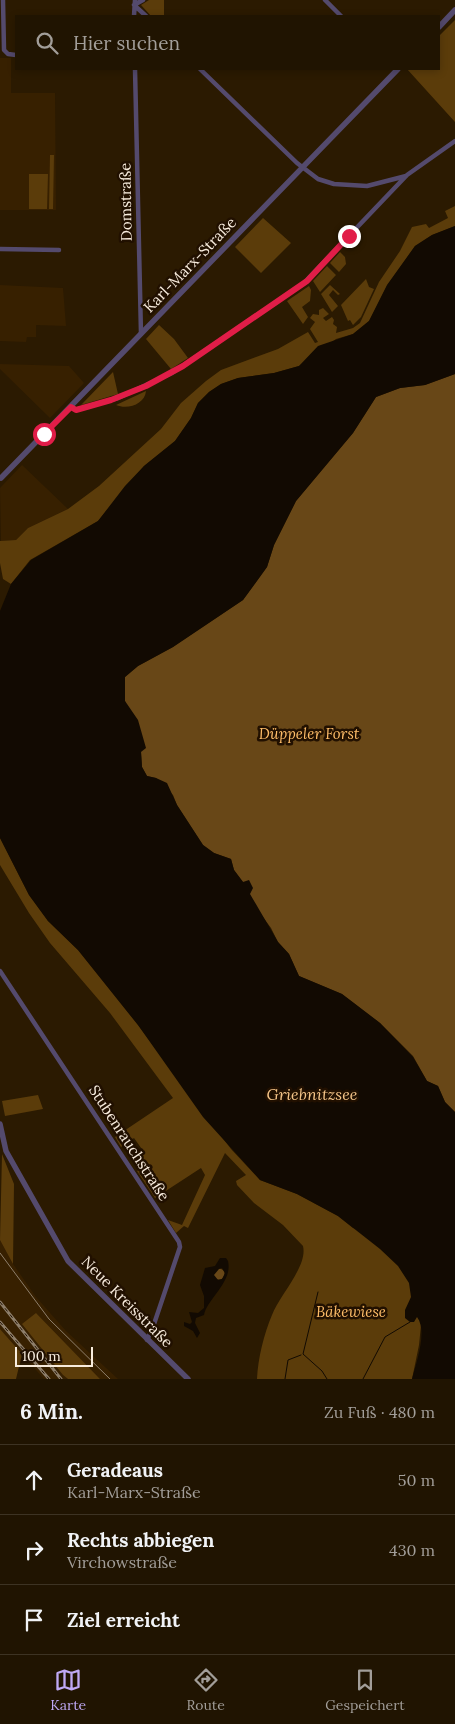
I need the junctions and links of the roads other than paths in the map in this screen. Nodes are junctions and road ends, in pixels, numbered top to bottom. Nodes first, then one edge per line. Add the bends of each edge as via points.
1 (3, 0) edge
2 (143, 0) edge
3 (325, 0) edge
4 (135, 3) edge
5 (455, 10) edge
6 (145, 15) edge
7 (340, 15) edge
8 (440, 26) edge
9 (15, 55) edge
10 (135, 70) edge
11 (201, 70) edge
12 (395, 70) edge
13 (455, 141) edge
14 (302, 168) junction
15 (407, 175) junction
16 (0, 249) edge
17 (59, 250) dead end
18 (141, 334) junction
19 (71, 407) junction
20 (1, 479) edge
21 (0, 971) edge
22 (0, 1124) edge
23 (147, 1340) junction
24 (188, 1379) edge

1 - 9 street via 3,46 6,53
2 - 4 street
3 - 7 street
4 - 6 street
5 - 8 street
10 - 18 street, Domstraße
11 - 14 street
12 - 14 street, Karl-Marx-Straße
13 - 15 street
14 - 15 street via 318,179 352,186 386,183
14 - 18 street, Karl-Marx-Straße
15 - 19 street via 303,284 154,383 111,400 76,410
16 - 17 street
18 - 19 street, Karl-Marx-Straße
19 - 20 street, Karl-Marx-Straße
21 - 23 street, Stubenrauchstraße via 179,1242
22 - 23 street, Neue Kreisstraße via 6,1151 68,1261
23 - 24 street, Neue Kreisstraße

